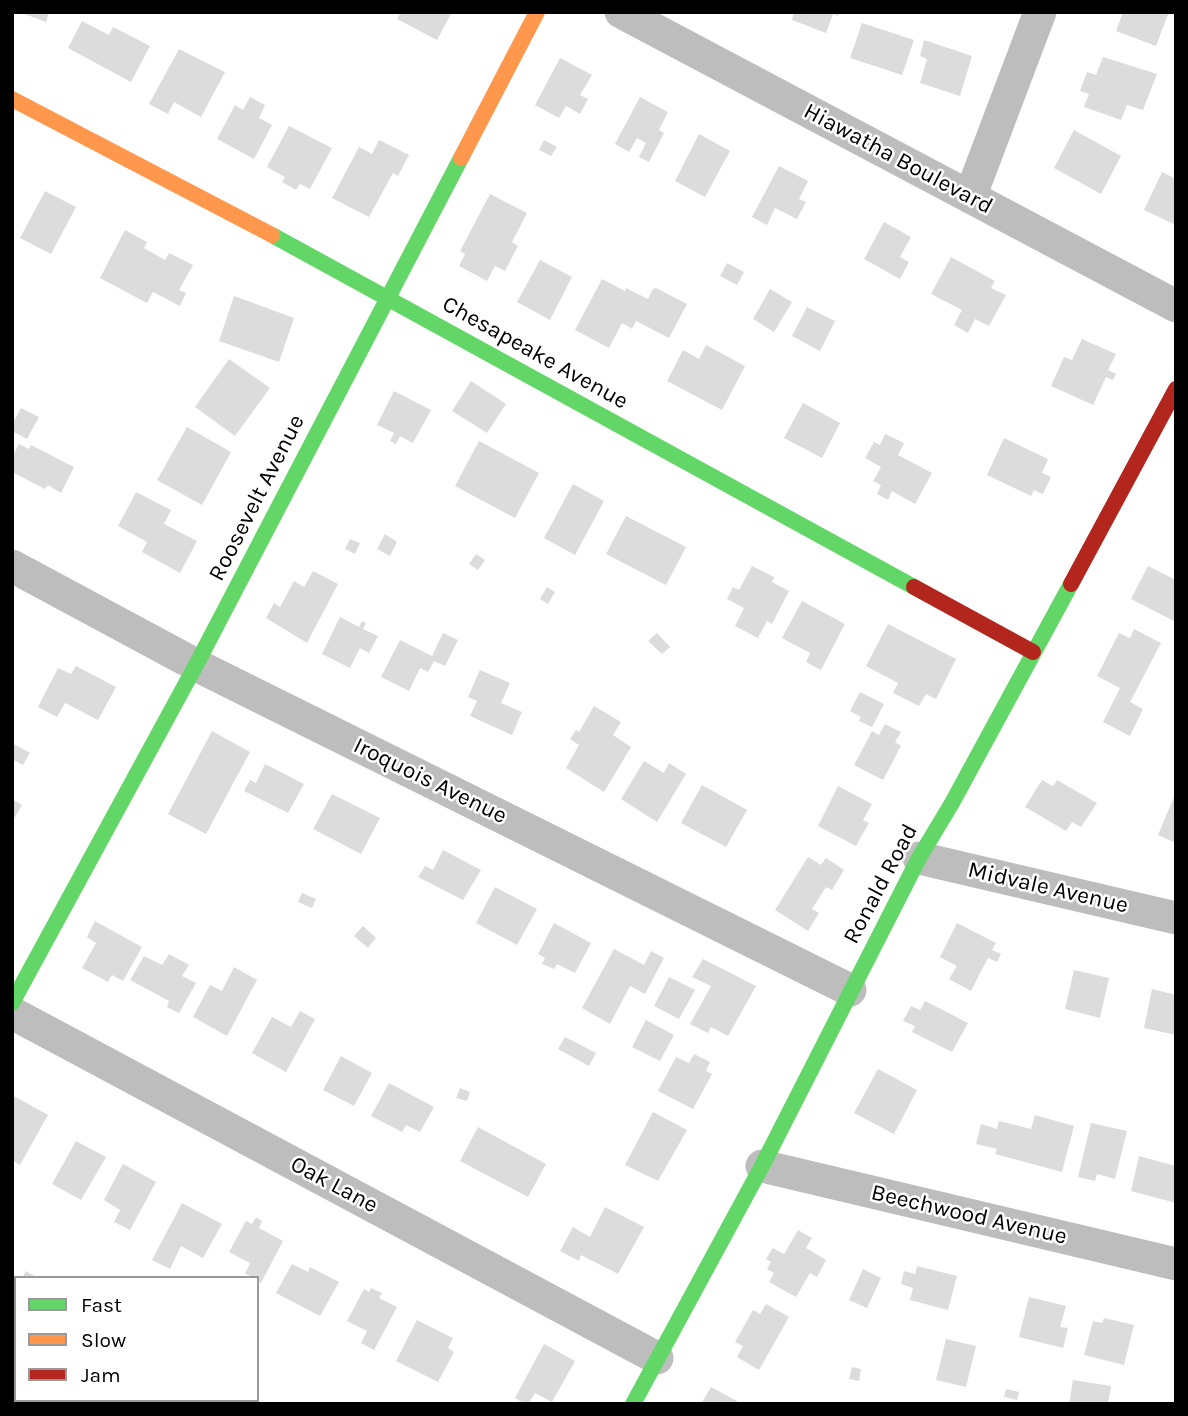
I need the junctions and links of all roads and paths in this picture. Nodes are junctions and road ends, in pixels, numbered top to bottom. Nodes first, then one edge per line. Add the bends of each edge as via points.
1 (537, 12) edge
2 (621, 12) edge
3 (1040, 12) edge
4 (12, 99) edge
5 (970, 197) junction
6 (386, 297) junction
7 (1176, 306) edge
8 (1176, 388) edge
9 (12, 566) edge
10 (1033, 653) junction
11 (196, 665) junction
12 (919, 858) junction
13 (1176, 918) edge
14 (850, 990) junction
15 (12, 1003) edge
16 (12, 1013) edge
17 (762, 1166) junction
18 (1176, 1264) edge
19 (657, 1357) junction
20 (633, 1404) edge

1 - 6 street, Roosevelt Avenue
2 - 5 street, Hiawatha Boulevard
3 - 5 street
4 - 6 street, Chesapeake Avenue
5 - 7 street, Hiawatha Boulevard
6 - 10 street, Chesapeake Avenue
6 - 11 street, Roosevelt Avenue
8 - 10 street, Ronald Road
9 - 11 street, Iroquois Avenue
10 - 12 street, Ronald Road
11 - 14 street, Iroquois Avenue
11 - 15 street, Roosevelt Avenue
12 - 13 street, Midvale Avenue
12 - 14 street, Ronald Road
14 - 17 street, Ronald Road
16 - 19 street, Oak Lane
17 - 18 street, Beechwood Avenue
17 - 19 street, Ronald Road
19 - 20 street, Ronald Road

